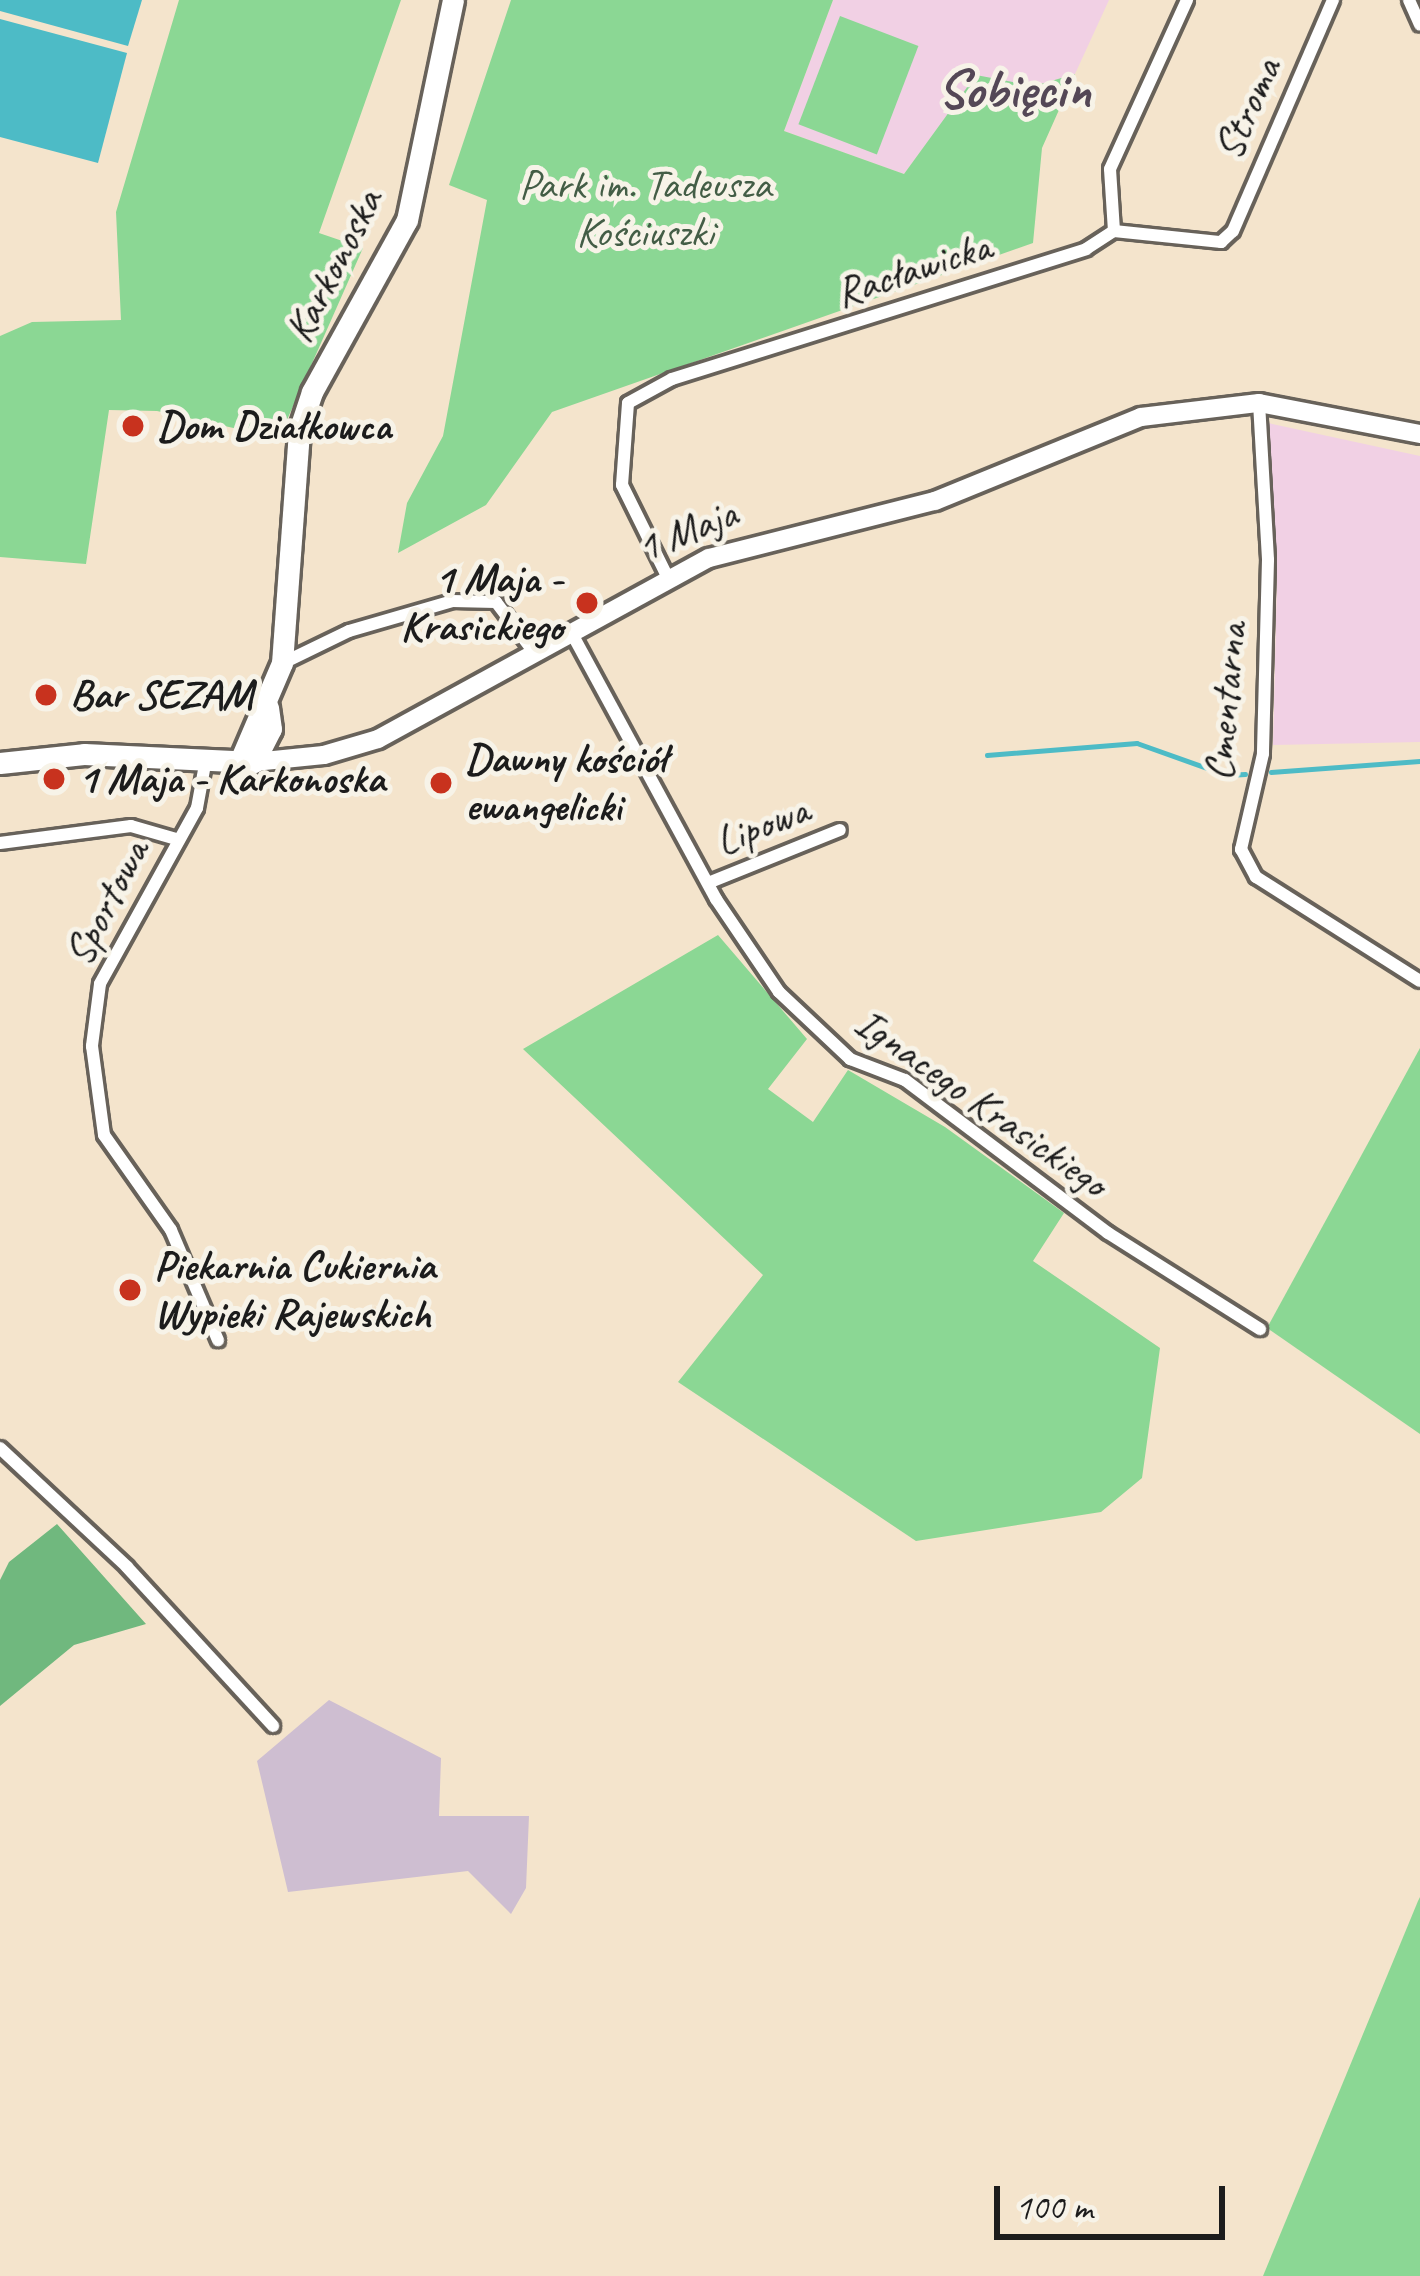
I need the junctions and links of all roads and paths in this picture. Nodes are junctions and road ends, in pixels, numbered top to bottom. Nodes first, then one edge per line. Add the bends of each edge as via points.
1 (453, 0) edge
2 (1187, 0) edge
3 (1333, 0) edge
4 (1409, 0) edge
5 (1420, 25) edge
6 (1114, 231) junction
7 (1259, 403) junction
8 (1420, 434) edge
9 (668, 578) junction
10 (571, 632) junction
11 (533, 651) junction
12 (282, 663) junction
13 (269, 718) junction
14 (206, 759) junction
15 (297, 759) junction
16 (247, 761) junction
17 (0, 764) edge
18 (839, 830) dead end
19 (176, 839) junction
20 (0, 842) edge
21 (708, 883) junction
22 (1420, 981) edge
23 (1260, 1329) dead end
24 (218, 1340) dead end
25 (0, 1448) edge
26 (273, 1726) dead end

1 - 12 main road, Karkonoska via 407,220 299,431
2 - 6 street via 1110,169
3 - 6 street, Stroma via 1233,230 1221,242
4 - 5 street
6 - 9 street, Racławicka via 1086,249 672,380 628,403 622,485
7 - 8 street, 1 Maja
7 - 9 street, 1 Maja via 1200,405 1112,425 935,502 764,541
7 - 22 street, Cmentarna via 1268,560 1263,754 1241,849 1256,878
9 - 10 street, 1 Maja
10 - 11 street, 1 Maja
10 - 21 street, Ignacego Krasickiego
11 - 12 street via 496,602 452,601 349,631
11 - 15 street, 1 Maja via 378,739
12 - 13 main road, Karkonoska
13 - 15 street
13 - 16 main road, Karkonoska
14 - 16 main road, 1 Maja
14 - 17 main road, 1 Maja via 84,754
14 - 19 street, Sportowa via 197,808
15 - 16 street, 1 Maja
18 - 21 street, Lipowa
19 - 20 street via 131,826
19 - 24 street, Sportowa via 100,984 94,1075 112,1155 171,1230
21 - 23 street, Ignacego Krasickiego via 750,957 850,1059 905,1080 1108,1233
25 - 26 street via 127,1568

